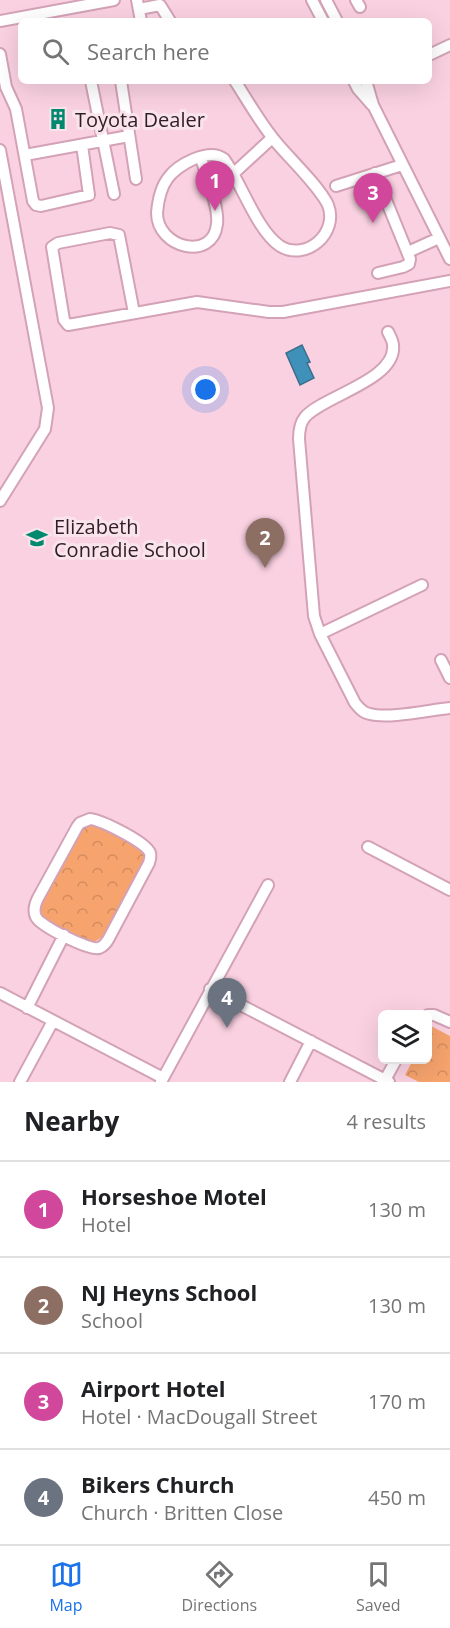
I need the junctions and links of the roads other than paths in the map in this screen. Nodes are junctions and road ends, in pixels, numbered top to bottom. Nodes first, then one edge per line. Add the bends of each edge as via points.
1 (114, 0) edge
2 (312, 0) edge
3 (326, 0) edge
4 (138, 5) edge
5 (63, 9) junction
6 (64, 18) edge
7 (167, 18) edge
8 (321, 18) edge
9 (335, 18) edge
10 (0, 21) edge
11 (450, 45) edge
12 (0, 54) edge
13 (432, 54) edge
14 (92, 84) edge
15 (121, 84) edge
16 (238, 84) edge
17 (364, 84) edge
18 (129, 136) junction
19 (272, 138) junction
20 (104, 141) junction
21 (82, 145) junction
22 (0, 150) edge
23 (25, 155) junction
24 (201, 158) junction
25 (402, 165) junction
26 (375, 173) junction
27 (233, 174) junction
28 (136, 179) dead end
29 (336, 186) dead end
30 (114, 194) dead end
31 (440, 238) junction
32 (408, 252) junction
33 (450, 259) edge
34 (378, 273) dead end
35 (450, 281) edge
36 (134, 314) junction
37 (388, 332) dead end
38 (0, 501) edge
39 (422, 585) dead end
40 (320, 634) junction
41 (441, 660) dead end
42 (450, 678) edge
43 (450, 708) edge
44 (368, 847) dead end
45 (268, 885) dead end
46 (450, 890) edge
47 (64, 935) junction
48 (210, 989) junction
49 (0, 993) edge
50 (27, 1008) junction
51 (432, 1014) edge
52 (52, 1021) junction
53 (450, 1022) edge
54 (311, 1041) junction
55 (394, 1064) edge
56 (162, 1080) edge
57 (387, 1081) edge
58 (20, 1082) edge
59 (290, 1082) edge

1 - 5 street
2 - 8 street
3 - 9 street
4 - 7 street via 160,5
5 - 6 street
5 - 10 street
11 - 13 street
12 - 23 street
14 - 20 street
15 - 18 street
16 - 19 street
17 - 25 street
18 - 20 street
18 - 28 street
19 - 27 street
19 - 27 street via 326,202 329,226 316,244 295,251 277,244
20 - 21 street
20 - 30 street
21 - 23 street
21 - 23 street via 88,196 41,206 33,201
22 - 38 street via 48,414 45,429
24 - 24 street via 217,214 216,229 204,244 187,246 165,235 157,212 162,188 172,173
24 - 27 street via 221,156
25 - 26 street
25 - 31 street
26 - 29 street
26 - 32 street
31 - 32 street
31 - 33 street
32 - 34 street via 408,265
35 - 36 street via 283,312 197,302
36 - 36 street via 66,325 53,245 110,233 119,235
37 - 40 street via 393,352 381,370 370,380 313,410 300,428 313,609
39 - 40 street
40 - 43 street via 355,703 366,713 390,715
41 - 42 street
44 - 46 street
45 - 48 street
47 - 47 street via 39,921 34,910 80,823 99,821 146,847 149,863 107,941 93,948
47 - 50 street
48 - 54 street
48 - 56 street
49 - 50 street
50 - 52 street
51 - 53 street
52 - 56 street
52 - 58 street
54 - 57 street
54 - 59 street
55 - 57 street

